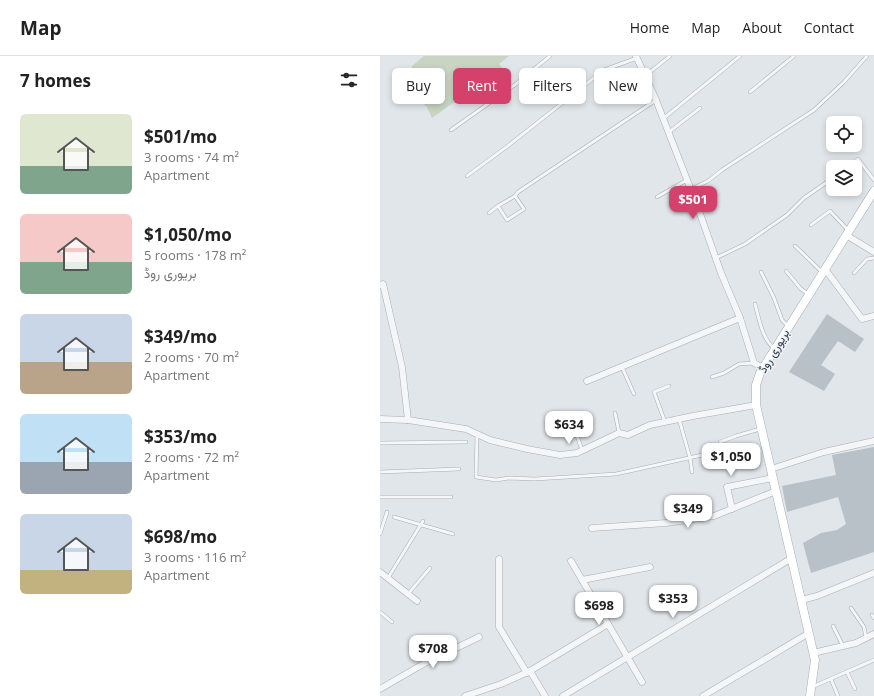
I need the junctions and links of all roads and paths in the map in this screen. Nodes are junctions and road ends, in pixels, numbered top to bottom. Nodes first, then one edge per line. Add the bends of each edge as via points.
1 (550, 56) edge
2 (670, 56) edge
3 (740, 56) edge
4 (794, 56) edge
5 (868, 56) edge
6 (636, 57) edge
7 (641, 68) edge
8 (652, 70) edge
9 (652, 91) edge
10 (750, 92) dead end
11 (656, 100) junction
12 (700, 108) dead end
13 (663, 118) junction
14 (451, 130) dead end
15 (668, 132) junction
16 (862, 164) edge
17 (467, 176) dead end
18 (687, 180) junction
19 (874, 180) edge
20 (826, 183) edge
21 (691, 190) junction
22 (874, 191) edge
23 (515, 196) junction
24 (657, 197) dead end
25 (498, 206) junction
26 (489, 213) dead end
27 (811, 225) dead end
28 (848, 233) junction
29 (795, 246) dead end
30 (874, 252) edge
31 (716, 258) junction
32 (874, 258) edge
33 (786, 271) dead end
34 (824, 271) junction
35 (761, 272) dead end
36 (854, 274) dead end
37 (380, 284) edge
38 (809, 295) junction
39 (755, 304) dead end
40 (874, 316) edge
41 (740, 318) junction
42 (789, 327) junction
43 (775, 349) junction
44 (754, 363) junction
45 (622, 367) junction
46 (763, 368) junction
47 (712, 377) dead end
48 (587, 381) dead end
49 (669, 386) dead end
50 (634, 394) dead end
51 (756, 404) junction
52 (615, 413) dead end
53 (380, 419) edge
54 (679, 419) junction
55 (408, 420) junction
56 (665, 422) junction
57 (762, 428) junction
58 (575, 430) dead end
59 (619, 433) junction
60 (477, 434) junction
61 (874, 441) edge
62 (466, 442) dead end
63 (720, 442) dead end
64 (380, 443) edge
65 (582, 450) junction
66 (702, 455) dead end
67 (690, 458) junction
68 (459, 469) dead end
69 (771, 469) junction
70 (380, 472) edge
71 (692, 472) dead end
72 (773, 478) junction
73 (776, 491) junction
74 (380, 497) edge
75 (451, 497) dead end
76 (732, 509) junction
77 (388, 512) dead end
78 (394, 517) dead end
79 (423, 521) dead end
80 (420, 526) junction
81 (592, 528) dead end
82 (380, 534) edge
83 (453, 534) dead end
84 (792, 558) junction
85 (499, 559) dead end
86 (571, 561) dead end
87 (650, 567) dead end
88 (430, 568) dead end
89 (380, 572) edge
90 (874, 573) edge
91 (388, 578) junction
92 (582, 580) junction
93 (408, 594) junction
94 (801, 600) junction
95 (417, 601) dead end
96 (851, 608) dead end
97 (380, 612) edge
98 (392, 622) dead end
99 (608, 624) junction
100 (833, 626) dead end
101 (809, 633) junction
102 (874, 634) edge
103 (479, 637) dead end
104 (866, 638) junction
105 (843, 646) junction
106 (813, 653) junction
107 (628, 657) junction
108 (874, 660) edge
109 (528, 672) junction
110 (847, 672) junction
111 (831, 679) junction
112 (642, 682) dead end
113 (380, 689) edge
114 (855, 689) dead end
115 (810, 692) edge
116 (465, 696) edge
117 (545, 696) edge
118 (563, 696) edge
119 (704, 696) edge
120 (838, 696) edge

1 - 14 lane via 516,84
2 - 8 lane
3 - 13 lane
4 - 10 lane
5 - 21 lane via 814,110
6 - 7 street
6 - 17 lane via 604,70
9 - 11 street
11 - 13 street
11 - 23 lane
12 - 15 lane
13 - 15 street
15 - 18 street
16 - 19 lane
18 - 21 street
18 - 24 lane
20 - 31 lane via 804,198 787,215 745,244
21 - 31 street
22 - 28 main road, بریوری روڈ
23 - 25 lane
23 - 25 lane via 524,208 507,220
25 - 26 lane
27 - 28 lane via 830,211
28 - 30 street
28 - 34 main road, بریوری روڈ
29 - 34 lane
31 - 41 street
32 - 36 lane via 867,259
33 - 38 lane
34 - 38 main road, بریوری روڈ
34 - 40 street via 862,319
35 - 42 lane via 782,320
37 - 55 street via 383,284 402,367
38 - 42 main road, بریوری روڈ
39 - 43 lane via 769,345
41 - 44 street
41 - 45 street
42 - 43 main road, بریوری روڈ
43 - 46 main road, بریوری روڈ
44 - 46 street
44 - 47 lane via 739,364
45 - 48 street
45 - 50 lane
46 - 51 main road, بریوری روڈ via 756,385
49 - 56 lane via 654,392
51 - 54 street
51 - 57 main road, بریوری روڈ
52 - 59 lane
53 - 55 street
54 - 56 street
54 - 67 lane
55 - 60 street via 466,429
56 - 59 street via 650,425 628,435
57 - 63 lane
57 - 69 main road, بریوری روڈ
58 - 65 lane
59 - 65 street
60 - 65 street via 490,440 560,455
60 - 67 lane via 476,477 496,480 616,474
61 - 69 street via 824,452
62 - 64 lane
66 - 67 lane
67 - 71 lane
68 - 70 lane
69 - 72 main road, بریوری روڈ
72 - 73 main road, بریوری روڈ
72 - 76 street via 727,487
73 - 76 street
73 - 84 main road, بریوری روڈ
74 - 75 lane
76 - 81 street via 714,516 666,523
77 - 82 lane
78 - 80 lane
79 - 80 lane
80 - 83 lane
80 - 91 lane
84 - 94 main road, بریوری روڈ
84 - 107 street
85 - 109 street via 499,627
86 - 92 street
87 - 92 street
88 - 93 lane
89 - 91 street
90 - 94 street via 818,596
91 - 93 street
92 - 99 street
93 - 95 street
94 - 101 main road, بریوری روڈ
96 - 104 lane via 864,627
97 - 98 lane
99 - 107 street
99 - 109 street
100 - 105 lane
101 - 106 main road, بریوری روڈ
101 - 119 street
102 - 104 street
103 - 113 street via 424,662
104 - 105 street
105 - 106 street
106 - 115 main road, بریوری روڈ via 815,660
107 - 112 street
107 - 118 street
108 - 110 lane
109 - 116 street
109 - 117 street
110 - 111 lane
110 - 114 lane
111 - 115 lane
111 - 120 lane

